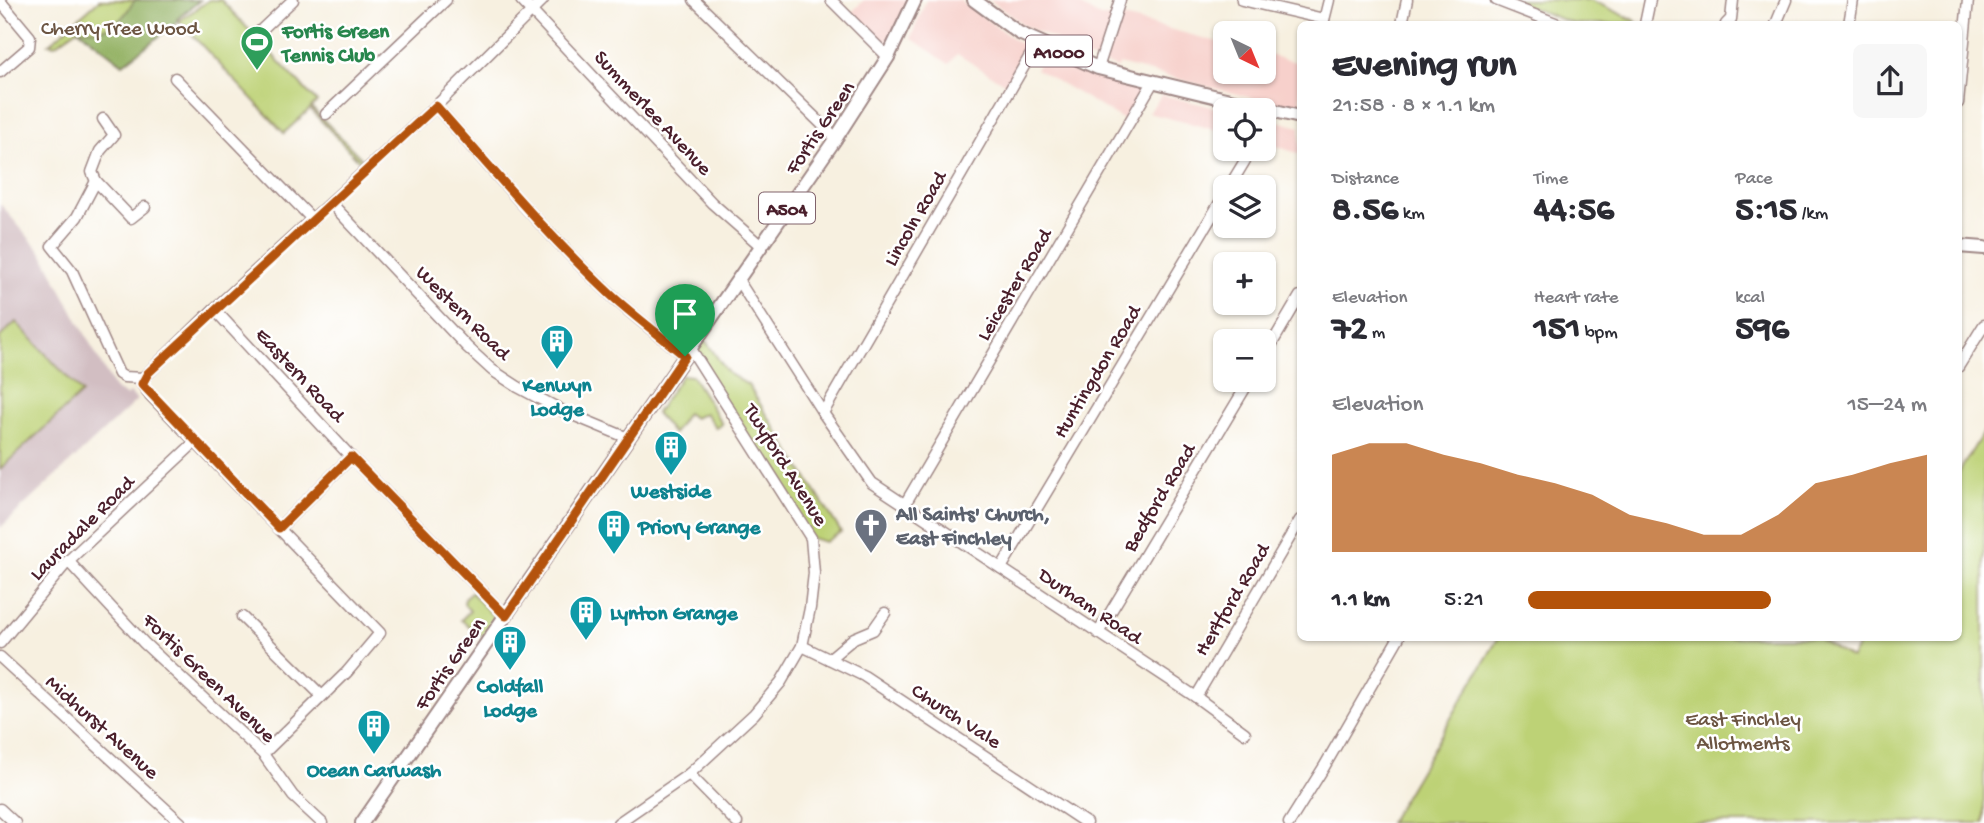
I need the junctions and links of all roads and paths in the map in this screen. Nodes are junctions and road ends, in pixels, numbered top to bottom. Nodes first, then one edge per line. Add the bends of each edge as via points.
1 (293, 0) edge
2 (446, 0) edge
3 (521, 0) edge
4 (543, 0) edge
5 (694, 0) edge
6 (831, 0) edge
7 (915, 0) edge
8 (974, 0) edge
9 (1120, 0) edge
10 (1242, 0) edge
11 (1329, 0) edge
12 (1407, 0) edge
13 (1496, 0) edge
14 (1650, 0) edge
15 (1733, 0) edge
16 (1786, 0) edge
17 (1853, 0) edge
18 (1968, 0) edge
19 (0, 1) edge
20 (532, 11) junction
21 (1319, 21) edge
22 (1323, 21) edge
23 (1403, 21) edge
24 (1549, 21) edge
25 (1646, 21) edge
26 (1729, 21) edge
27 (1777, 21) edge
28 (1850, 21) edge
29 (258, 33) dead end
30 (1038, 42) junction
31 (888, 58) junction
32 (1962, 62) edge
33 (1098, 68) junction
34 (0, 72) edge
35 (175, 78) dead end
36 (1153, 82) junction
37 (1219, 98) edge
38 (436, 106) junction
39 (1276, 112) edge
40 (326, 114) dead end
41 (1297, 116) edge
42 (103, 119) dead end
43 (836, 138) junction
44 (96, 181) junction
45 (331, 203) junction
46 (145, 207) dead end
47 (1213, 214) edge
48 (313, 220) junction
49 (761, 246) junction
50 (1962, 246) edge
51 (1984, 248) edge
52 (738, 280) junction
53 (1297, 301) edge
54 (215, 309) junction
55 (1984, 325) edge
56 (1276, 337) edge
57 (688, 352) junction
58 (1962, 361) edge
59 (143, 378) junction
60 (1243, 392) edge
61 (823, 413) junction
62 (628, 438) junction
63 (195, 442) junction
64 (351, 457) junction
65 (905, 504) junction
66 (1297, 525) edge
67 (279, 528) junction
68 (68, 561) junction
69 (1001, 568) junction
70 (884, 613) dead end
71 (506, 616) junction
72 (242, 617) dead end
73 (1098, 633) junction
74 (1397, 641) edge
75 (0, 643) edge
76 (803, 646) junction
77 (0, 657) edge
78 (829, 659) junction
79 (321, 695) junction
80 (1196, 697) junction
81 (1245, 733) dead end
82 (263, 754) junction
83 (689, 774) junction
84 (0, 809) edge
85 (15, 823) edge
86 (181, 823) edge
87 (322, 823) edge
88 (362, 823) edge
89 (618, 823) edge
90 (737, 823) edge
91 (1086, 823) edge
92 (1289, 823) edge

1 - 29 street
2 - 40 street
3 - 20 street, Summerlee Avenue
4 - 20 street
5 - 43 street
6 - 31 street
7 - 31 main road, Fortis Green / A504
8 - 30 main road, A1000
9 - 33 street
10 - 21 street
11 - 22 street
12 - 23 street
13 - 24 street
14 - 25 street
15 - 26 street
16 - 27 street
17 - 28 street
18 - 32 street
19 - 34 street via 31,41
20 - 38 street
20 - 49 street, Summerlee Avenue via 712,203
30 - 33 main road, A1000
30 - 61 street, Lincoln Road
31 - 43 main road, Fortis Green / A504
33 - 36 main road, A1000
35 - 48 street
36 - 37 main road, A1000
36 - 65 street, Leicester Road
38 - 45 street
38 - 57 street, Twyford Avenue via 572,257 613,297
39 - 41 main road, A1000
42 - 44 street via 114,135 100,151 92,172
43 - 49 main road, Fortis Green / A504
44 - 46 street via 131,218
44 - 59 street via 77,217 52,246 72,271 120,374
45 - 48 street
45 - 62 street, Western Road via 492,370 563,411
47 - 69 street, Huntingdon Road
48 - 54 street
49 - 52 main road, Fortis Green / A504
50 - 51 main road
52 - 57 main road, Fortis Green / A504
52 - 61 street, Durham Road
53 - 56 street
54 - 59 street
54 - 64 street, Eastern Road
55 - 58 street
57 - 62 main road, Fortis Green / A504
57 - 76 street, Twyford Avenue via 811,538 814,573
59 - 63 street via 145,388
60 - 73 street, Bedford Road
61 - 65 street, Durham Road via 872,483
62 - 71 main road, Fortis Green / A504
63 - 67 street
63 - 68 street, Lauradale Road
64 - 67 street
64 - 71 street, Eastern Road
65 - 69 street, Durham Road
66 - 80 street, Hertford Road
67 - 79 street via 380,632
68 - 75 street, Lauradale Road
68 - 82 street, Fortis Green Avenue via 144,643
69 - 73 street, Durham Road
70 - 78 street via 873,630 854,638
71 - 88 main road, Fortis Green / A504
72 - 79 street
73 - 80 street, Durham Road
74 - 92 street
76 - 78 street, Church Vale
76 - 83 street, Twyford Avenue via 754,714
77 - 86 street, Midhurst Avenue
78 - 91 street, Church Vale via 864,676
79 - 82 street
80 - 81 street, Durham Road
82 - 87 street, Fortis Green Avenue via 293,796
83 - 89 street, Twyford Avenue
83 - 90 street
84 - 85 street

